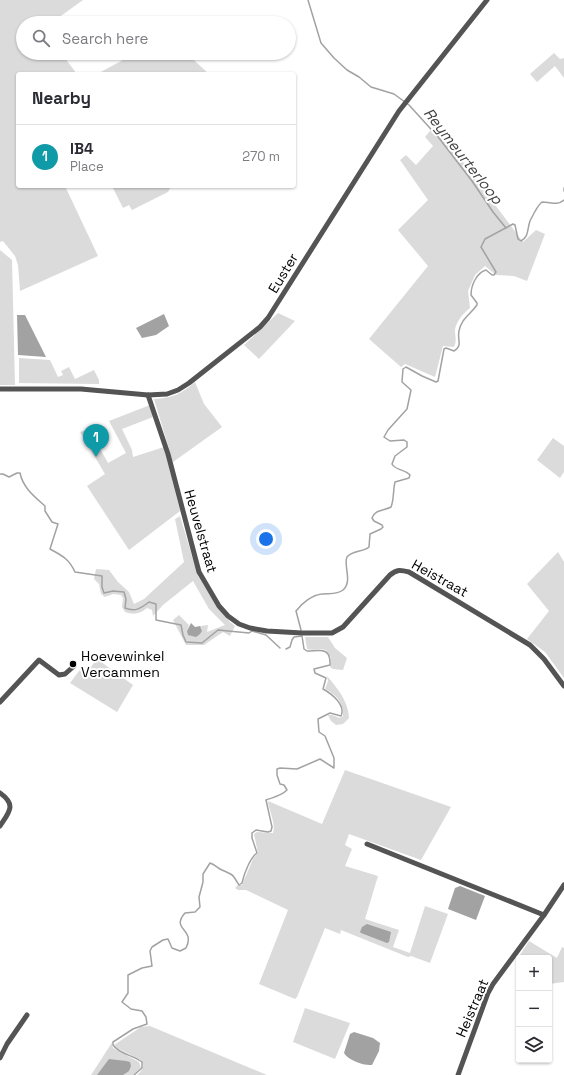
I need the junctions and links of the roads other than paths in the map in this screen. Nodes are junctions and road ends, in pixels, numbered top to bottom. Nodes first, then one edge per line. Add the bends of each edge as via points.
1 (487, 0) edge
2 (0, 389) edge
3 (148, 395) junction
4 (302, 634) joint
5 (74, 666) dead end
6 (564, 686) edge
7 (0, 702) edge
8 (0, 793) edge
9 (0, 826) edge
10 (367, 844) dead end
11 (564, 885) edge
12 (544, 915) junction
13 (27, 1015) dead end
14 (0, 1058) edge
15 (458, 1075) edge

1 - 3 street, Euster via 399,111 268,318 189,383 167,394
2 - 3 street, Euster via 81,389
3 - 4 street, Heuvelstraat via 168,454 199,572 215,600 228,616 239,624 250,628
4 - 6 street, Heistraat via 327,634 337,631 390,575 400,570 409,572 530,645
5 - 7 street via 65,674 59,675 39,660
8 - 9 street via 11,806
10 - 12 street
11 - 12 street, Heistraat
12 - 15 street, Heistraat via 488,993
13 - 14 street

